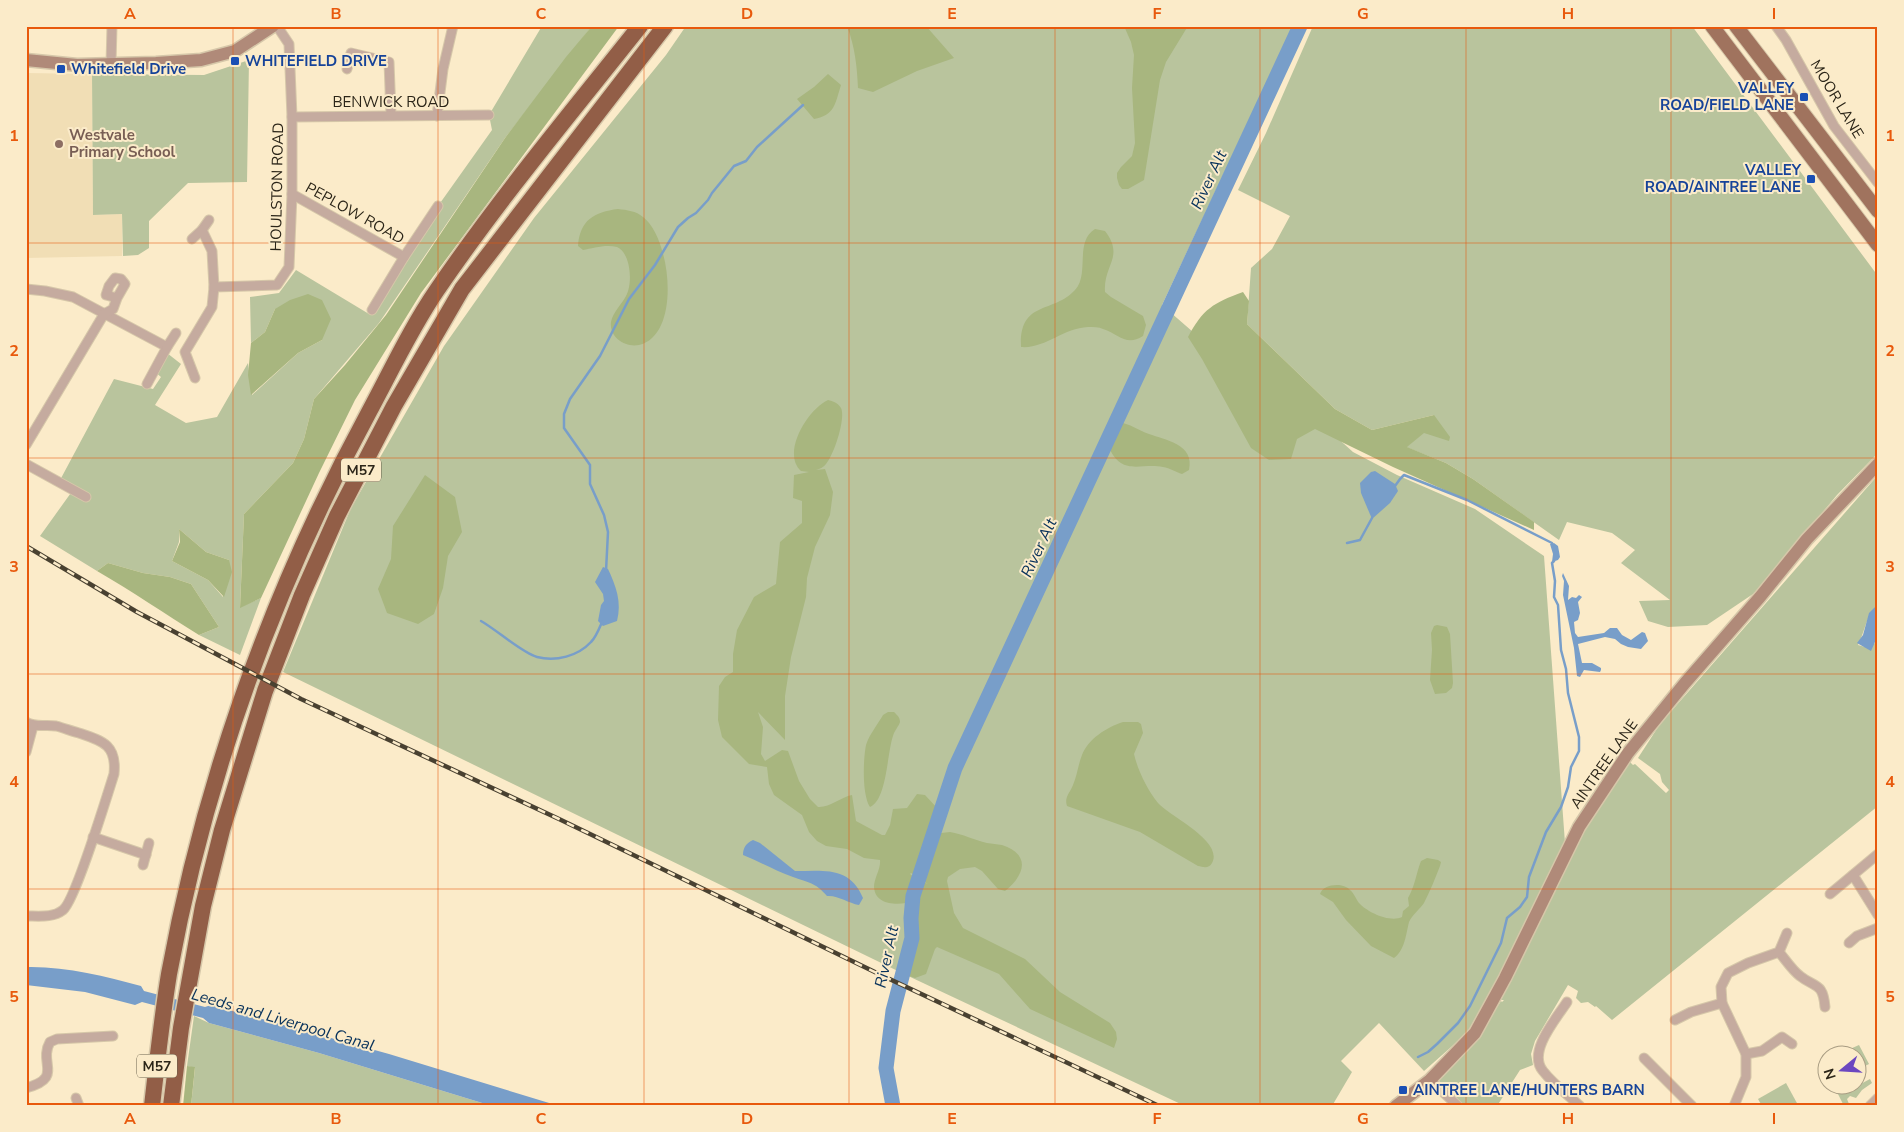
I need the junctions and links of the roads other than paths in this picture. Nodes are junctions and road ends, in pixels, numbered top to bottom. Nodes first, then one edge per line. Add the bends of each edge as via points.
1 (112, 26) edge
2 (273, 26) edge
3 (277, 26) edge
4 (453, 26) edge
5 (640, 26) edge
6 (664, 26) edge
7 (1712, 26) edge
8 (1736, 26) edge
9 (1776, 26) edge
10 (26, 60) edge
11 (111, 64) junction
12 (347, 69) dead end
13 (391, 115) junction
14 (489, 115) dead end
15 (437, 116) junction
16 (292, 117) junction
17 (1878, 183) edge
18 (292, 194) junction
19 (438, 206) dead end
20 (1878, 211) edge
21 (209, 220) dead end
22 (202, 230) junction
23 (192, 239) dead end
24 (1878, 245) edge
25 (404, 257) junction
26 (214, 287) junction
27 (26, 289) edge
28 (117, 298) dead end
29 (372, 310) dead end
30 (104, 314) junction
31 (176, 333) dead end
32 (167, 347) junction
33 (195, 378) dead end
34 (147, 384) dead end
35 (26, 444) edge
36 (26, 464) edge
37 (1878, 464) edge
38 (86, 497) dead end
39 (30, 724) edge
40 (26, 752) edge
41 (93, 837) junction
42 (149, 843) dead end
43 (146, 854) junction
44 (1878, 854) edge
45 (143, 865) dead end
46 (1853, 875) junction
47 (1830, 894) dead end
48 (26, 916) edge
49 (1878, 916) edge
50 (1878, 928) edge
51 (1787, 933) dead end
52 (1849, 943) dead end
53 (1779, 952) junction
54 (1567, 1002) dead end
55 (1722, 1003) junction
56 (1825, 1007) dead end
57 (1675, 1020) dead end
58 (113, 1036) dead end
59 (1792, 1044) dead end
60 (1746, 1054) junction
61 (1644, 1058) dead end
62 (1430, 1080) junction
63 (26, 1088) edge
64 (1878, 1098) edge
65 (152, 1106) edge
66 (171, 1106) edge
67 (1396, 1106) edge
68 (1458, 1106) edge
69 (1580, 1106) edge
70 (1692, 1106) edge
71 (1734, 1106) edge
72 (1870, 1106) edge

1 - 11 street
2 - 11 main road via 235,51 201,60
3 - 16 street, HOULSTON ROAD via 289,44
4 - 15 street
5 - 65 highway, M57 via 499,205 436,292 320,507 246,684 202,828 169,974
6 - 66 highway, M57 via 462,289 394,406 337,516 265,691 222,830 189,979
7 - 24 main road
8 - 20 main road
9 - 17 street, MOOR LANE via 1834,126
10 - 11 main road via 77,65
12 - 13 street via 351,53 389,62
13 - 15 street, BENWICK ROAD
13 - 16 street, BENWICK ROAD
14 - 15 street, BENWICK ROAD
16 - 18 street, HOULSTON ROAD
18 - 25 street, PEPLOW ROAD
18 - 26 street, HOULSTON ROAD via 289,267 277,285
19 - 25 street
21 - 22 street
22 - 23 street
22 - 26 street via 212,251
25 - 29 street
26 - 33 street via 212,307 185,352
27 - 30 street via 73,297
28 - 30 street via 113,309
30 - 32 street
30 - 35 street
31 - 32 street
32 - 34 street
36 - 38 street
37 - 62 main road, AINTREE LANE via 1807,539 1628,753 1579,827 1475,1033
39 - 40 street
39 - 41 street via 56,726 102,741 112,751 114,774
41 - 43 street
41 - 48 street via 66,908 55,915
42 - 43 street
43 - 45 street
44 - 46 street
46 - 47 street
46 - 49 street
50 - 52 street via 1857,936
51 - 53 street
53 - 55 street via 1728,973 1721,987
53 - 56 street via 1800,976 1816,984 1824,996
54 - 69 street via 1540,1045 1537,1056 1543,1072
55 - 57 street
55 - 60 street
58 - 63 street via 50,1042 46,1049 49,1072 38,1085
59 - 60 street via 1782,1038 1762,1051
60 - 71 street via 1746,1077
61 - 70 street
62 - 67 main road, AINTREE LANE
62 - 68 street
64 - 72 street

